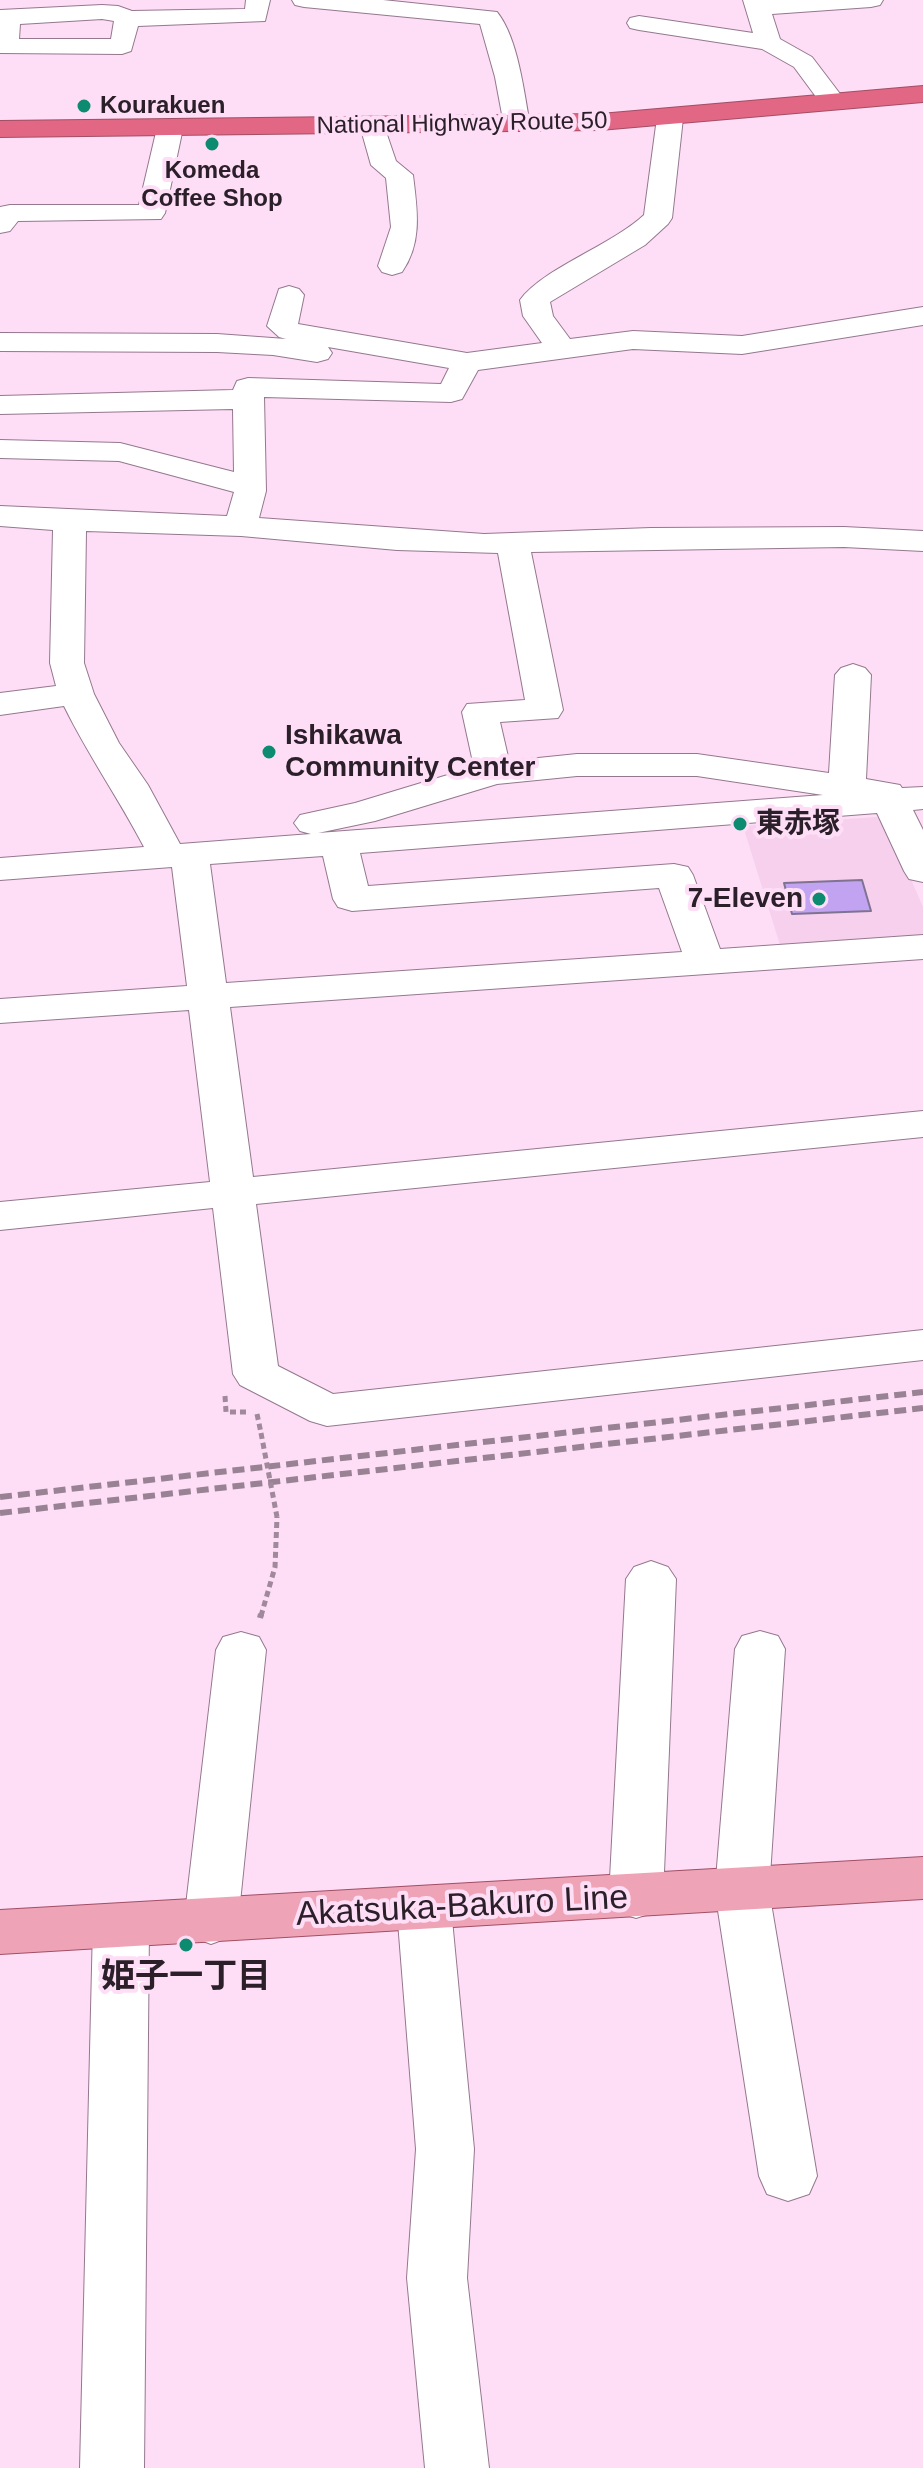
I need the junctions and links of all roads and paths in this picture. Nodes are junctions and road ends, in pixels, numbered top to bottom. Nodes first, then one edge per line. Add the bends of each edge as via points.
1 (258, 0) edge
2 (304, 0) edge
3 (871, 0) edge
4 (756, 4) edge
5 (432, 6) edge
6 (5, 17) edge
7 (127, 19) junction
8 (639, 23) dead end
9 (769, 43) junction
10 (921, 97) edge
11 (834, 103) junction
12 (670, 118) junction
13 (517, 125) junction
14 (373, 126) junction
15 (170, 128) junction
16 (0, 129) edge
17 (5, 219) edge
18 (392, 266) dead end
19 (289, 295) dead end
20 (923, 316) edge
21 (0, 342) edge
22 (561, 348) junction
23 (464, 370) junction
24 (250, 399) junction
25 (0, 405) edge
26 (0, 449) edge
27 (250, 486) junction
28 (0, 516) edge
29 (70, 521) junction
30 (241, 526) junction
31 (923, 541) edge
32 (513, 543) junction
33 (853, 675) dead end
34 (76, 694) junction
35 (0, 704) edge
36 (494, 773) junction
37 (847, 787) junction
38 (907, 800) edge
39 (339, 844) junction
40 (282, 848) junction
41 (179, 855) junction
42 (0, 869) edge
43 (923, 871) edge
44 (923, 947) edge
45 (705, 962) junction
46 (209, 997) junction
47 (0, 1011) edge
48 (923, 1124) edge
49 (234, 1191) junction
50 (0, 1216) edge
51 (923, 1345) edge
52 (226, 1412) dead end
53 (651, 1579) dead end
54 (760, 1649) dead end
55 (241, 1650) joint
56 (923, 1878) edge
57 (742, 1891) junction
58 (636, 1897) junction
59 (424, 1909) junction
60 (211, 1922) junction
61 (121, 1926) junction
62 (0, 1932) edge
63 (788, 2176) dead end
64 (112, 2468) edge
65 (457, 2468) edge

1 - 7 street via 256,16
2 - 5 street
3 - 4 street
4 - 9 street
5 - 13 street via 492,22
6 - 7 street via 102,12
6 - 7 street via 5,47 47,49 122,46
8 - 9 street
9 - 11 street via 803,62
10 - 11 highway, National Highway Route 50
11 - 12 highway, National Highway Route 50
12 - 13 highway, National Highway Route 50
12 - 22 street via 658,218 635,239 535,300 538,316
13 - 14 highway, National Highway Route 50
14 - 15 highway, National Highway Route 50
14 - 18 street via 384,165 399,175 405,227
15 - 16 highway, National Highway Route 50
15 - 17 street via 151,213
19 - 23 street via 282,326 289,331
20 - 22 street via 742,345 633,340
21 - 23 street via 273,346
22 - 23 street
23 - 24 street via 451,393 248,387
24 - 25 street
24 - 27 street
26 - 27 street via 120,452
27 - 30 street
28 - 29 street
29 - 30 street
29 - 34 street via 67,663
30 - 32 street via 397,540
31 - 32 street via 830,537
32 - 36 street via 545,710 480,712
33 - 37 street
34 - 35 street
34 - 41 street via 101,744
36 - 37 street via 577,765 697,765
36 - 40 street via 362,813 282,830
37 - 38 street
38 - 39 street
38 - 43 street
39 - 40 street
39 - 45 street via 352,899 674,875
40 - 41 street
41 - 42 street
41 - 46 street
44 - 45 street
45 - 46 street
46 - 47 street
46 - 49 street
48 - 49 street
49 - 50 street
49 - 51 street via 256,1374 327,1410
52 - 55 path, bridge via 256,1412 277,1517 275,1567 258,1624
53 - 58 street
54 - 57 street
55 - 60 street
56 - 57 main road, Akatsuka-Bakuro Line
57 - 58 main road, Akatsuka-Bakuro Line
57 - 63 street
58 - 59 main road, Akatsuka-Bakuro Line
59 - 60 main road, Akatsuka-Bakuro Line
59 - 65 street via 445,2149 437,2278
60 - 61 main road, Akatsuka-Bakuro Line
61 - 62 main road, Akatsuka-Bakuro Line
61 - 64 street

